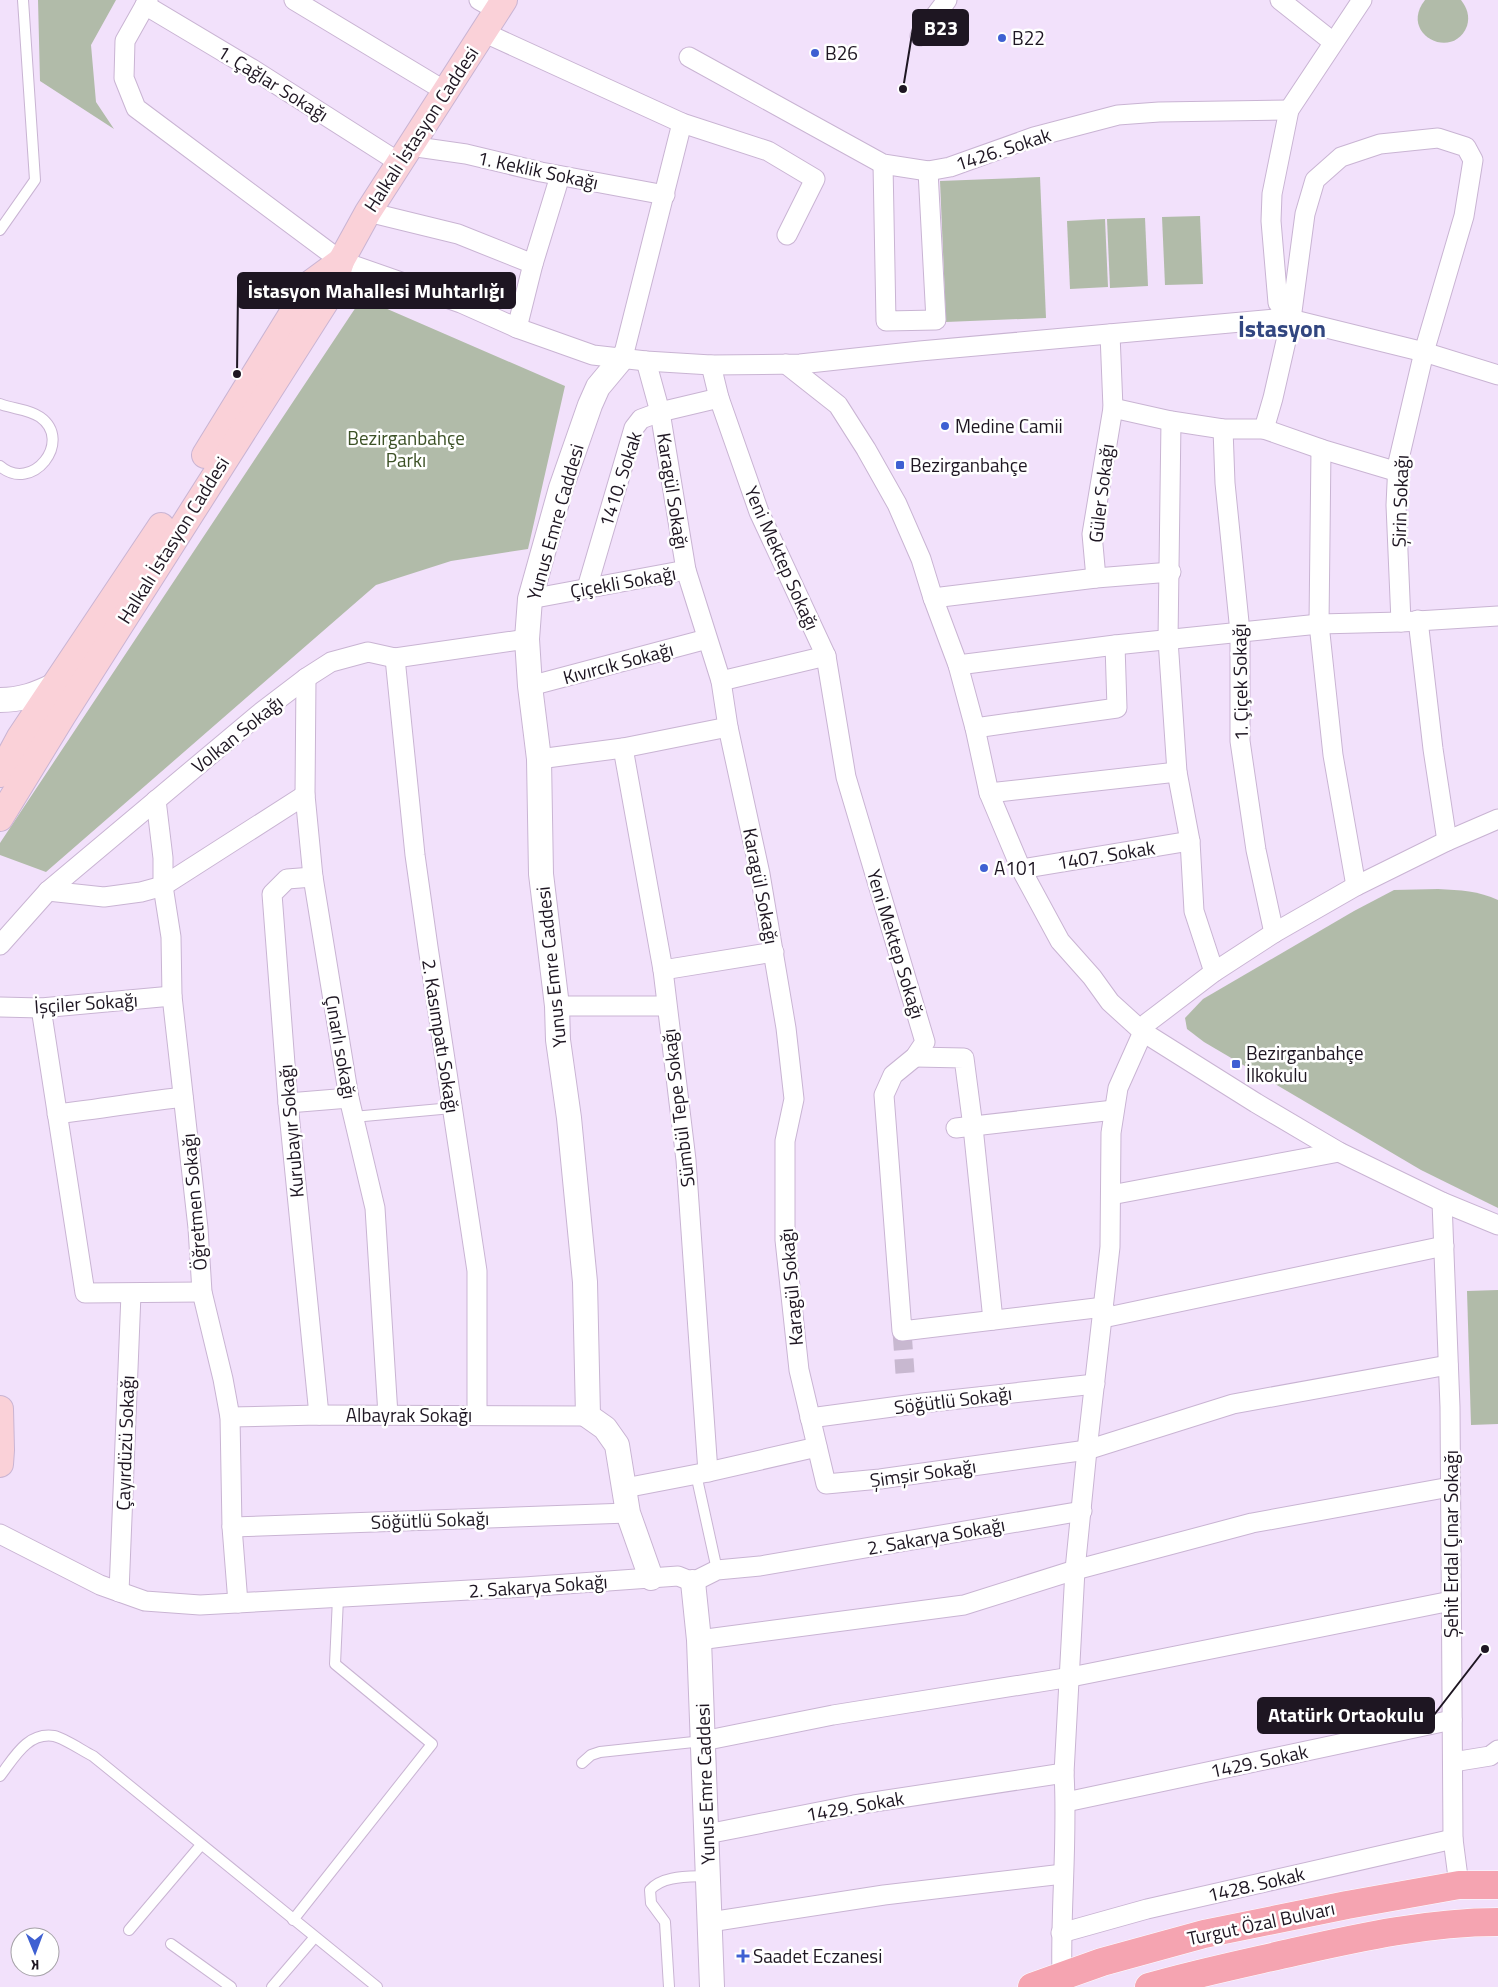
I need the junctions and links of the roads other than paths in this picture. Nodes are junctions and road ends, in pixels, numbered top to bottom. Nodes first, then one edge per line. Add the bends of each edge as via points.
1 (24, 0) edge
2 (294, 0) edge
3 (947, 0) edge
4 (1280, 0) edge
5 (1362, 0) edge
6 (146, 2) edge
7 (493, 3) edge
8 (483, 32) junction
9 (920, 36) dead end
10 (1333, 42) junction
11 (689, 57) dead end
12 (445, 91) junction
13 (1289, 110) junction
14 (682, 123) junction
15 (405, 154) junction
16 (882, 164) junction
17 (928, 172) junction
18 (560, 176) junction
19 (665, 195) junction
20 (368, 212) junction
21 (0, 230) edge
22 (787, 235) dead end
23 (341, 260) junction
24 (533, 264) junction
25 (1278, 303) dead end
26 (1291, 319) junction
27 (517, 328) junction
28 (1110, 334) junction
29 (1424, 352) junction
30 (623, 357) junction
31 (646, 361) junction
32 (786, 364) junction
33 (711, 365) junction
34 (1498, 375) edge
35 (719, 398) junction
36 (0, 404) edge
37 (1113, 408) junction
38 (660, 412) junction
39 (1171, 421) junction
40 (1223, 429) junction
41 (1264, 429) junction
42 (1321, 450) junction
43 (0, 466) edge
44 (1398, 472) junction
45 (686, 570) junction
46 (1170, 572) junction
47 (1096, 578) junction
48 (587, 588) junction
49 (933, 598) junction
50 (530, 599) junction
51 (1498, 616) edge
52 (1409, 621) junction
53 (1319, 624) junction
54 (1240, 632) junction
55 (527, 639) junction
56 (707, 639) junction
57 (1168, 640) junction
58 (1115, 645) junction
59 (826, 656) junction
60 (395, 658) junction
61 (958, 665) junction
62 (306, 678) junction
63 (721, 681) junction
64 (55, 685) junction
65 (530, 686) junction
66 (0, 700) edge
67 (728, 728) junction
68 (975, 728) junction
69 (623, 748) junction
70 (539, 759) junction
71 (1177, 772) junction
72 (8, 773) edge
73 (989, 792) junction
74 (305, 795) junction
75 (156, 800) junction
76 (0, 818) edge
77 (1498, 819) edge
78 (1190, 841) junction
79 (1447, 841) junction
80 (1021, 869) junction
81 (313, 877) junction
82 (164, 886) junction
83 (1356, 886) junction
84 (48, 891) junction
85 (1274, 933) junction
86 (0, 945) edge
87 (774, 952) junction
88 (663, 970) junction
89 (1214, 972) junction
90 (172, 996) junction
91 (557, 1006) junction
92 (666, 1006) junction
93 (0, 1007) edge
94 (41, 1008) junction
95 (1143, 1032) junction
96 (915, 1057) junction
97 (183, 1097) junction
98 (349, 1098) junction
99 (288, 1103) junction
100 (452, 1108) junction
101 (1114, 1110) junction
102 (57, 1114) junction
103 (353, 1117) junction
104 (965, 1128) junction
105 (1339, 1152) junction
106 (1111, 1195) junction
107 (1442, 1202) junction
108 (1498, 1225) edge
109 (1444, 1246) junction
110 (202, 1292) junction
111 (131, 1294) junction
112 (1103, 1312) junction
113 (993, 1320) junction
114 (1448, 1365) junction
115 (1095, 1384) junction
116 (0, 1409) edge
117 (319, 1415) junction
118 (388, 1415) junction
119 (477, 1415) junction
120 (588, 1416) junction
121 (230, 1417) junction
122 (810, 1418) junction
123 (817, 1447) junction
124 (1087, 1450) junction
125 (0, 1464) edge
126 (702, 1473) junction
127 (1450, 1487) junction
128 (625, 1488) junction
129 (1082, 1511) junction
130 (628, 1513) junction
131 (232, 1527) junction
132 (0, 1534) edge
133 (717, 1570) junction
134 (1075, 1570) junction
135 (651, 1578) junction
136 (685, 1579) junction
137 (119, 1592) junction
138 (338, 1598) junction
139 (1451, 1601) junction
140 (238, 1603) junction
141 (699, 1640) junction
142 (1070, 1677) junction
143 (1452, 1720) junction
144 (703, 1741) junction
145 (1498, 1750) edge
146 (1452, 1762) junction
147 (582, 1763) dead end
148 (1064, 1773) junction
149 (0, 1776) edge
150 (1066, 1802) junction
151 (707, 1834) junction
152 (1453, 1839) junction
153 (201, 1845) junction
154 (1063, 1874) junction
155 (708, 1876) junction
156 (1498, 1884) edge
157 (1459, 1885) junction
158 (293, 1920) junction
159 (710, 1922) junction
160 (1498, 1923) edge
161 (130, 1930) dead end
162 (1061, 1933) junction
163 (314, 1938) junction
164 (171, 1944) dead end
165 (1062, 1977) junction
166 (231, 1987) edge
167 (272, 1987) edge
168 (376, 1987) edge
169 (669, 1987) edge
170 (712, 1987) edge
171 (1032, 1987) edge
172 (1149, 1987) edge

1 - 21 lane via 35,180
2 - 12 street
3 - 9 street
4 - 10 street
5 - 10 street
6 - 15 street, 1. Çağlar Sokağı via 254,70
6 - 23 street via 125,41 124,78 136,108
7 - 8 main road, Halkalı İstasyon Caddesi
8 - 12 main road, Halkalı İstasyon Caddesi
8 - 14 street
10 - 13 street
11 - 16 street, 1426. Sokak
12 - 15 main road, Halkalı İstasyon Caddesi
13 - 17 street, 1426. Sokak via 1118,115 1034,137
13 - 25 street via 1272,194 1270,221
14 - 19 street
14 - 22 street via 768,151 815,179
15 - 18 street, 1. Keklik Sokağı via 466,154
15 - 20 main road, Halkalı İstasyon Caddesi
16 - 17 street, 1426. Sokak
16 - 17 street via 886,321 936,320
18 - 19 street, 1. Keklik Sokağı
18 - 24 street
19 - 30 street
20 - 23 main road, Halkalı İstasyon Caddesi
20 - 24 street via 458,234
23 - 27 street via 461,303
23 - 64 main road, Halkalı İstasyon Caddesi via 311,283 170,513
23 - 72 main road, Halkalı İstasyon Caddesi via 331,293 232,446
24 - 27 street
26 - 28 street
26 - 29 street
26 - 29 street, Şirin Sokağı via 1305,214 1315,180 1341,157 1380,144 1438,138 1466,147 1473,160 1464,216
26 - 41 street, Şirin Sokağı
27 - 30 street via 594,354
28 - 32 street
28 - 37 street, Güler Sokağı
29 - 34 street
29 - 44 street, Şirin Sokağı
30 - 31 street
30 - 50 street, Yunus Emre Caddesi via 598,387 590,405 552,516
31 - 33 street
31 - 38 street, Karagül Sokağı
32 - 33 street
32 - 49 street via 838,405 866,449 898,504 921,558
33 - 35 street, Yeni Mektep Sokağı
35 - 38 street, 1410. Sokak
35 - 59 street, Yeni Mektep Sokağı via 759,512
36 - 43 lane via 34,413 42,419 52,436 52,447 43,465 34,470 14,473
37 - 39 street
37 - 47 street, Güler Sokağı via 1092,534
38 - 45 street, Karagül Sokağı
38 - 48 street, 1410. Sokak via 641,419 634,428
39 - 40 street
39 - 46 street
40 - 41 street
40 - 54 street, 1. Çiçek Sokağı via 1224,483
41 - 42 street
42 - 44 street
42 - 53 street
44 - 52 street, Şirin Sokağı via 1396,505
45 - 48 street, Çiçekli Sokağı
45 - 56 street, Karagül Sokağı
46 - 47 street
46 - 57 street
47 - 49 street
48 - 50 street, Çiçekli Sokağı
49 - 61 street
50 - 55 street, Yunus Emre Caddesi
51 - 52 street
52 - 53 street
52 - 79 street, Şirin Sokağı
53 - 54 street
53 - 83 street via 1333,755
54 - 57 street
54 - 85 street, 1. Çiçek Sokağı via 1240,741 1256,850
55 - 60 street, Volkan Sokağı
55 - 65 street, Yunus Emre Caddesi
56 - 63 street, Karagül Sokağı
56 - 65 street, Kıvırcık Sokağı
57 - 58 street
57 - 71 street
58 - 61 street
58 - 68 street via 1117,708
59 - 63 street
59 - 96 street, Yeni Mektep Sokağı via 846,777 925,1042
60 - 62 street, Volkan Sokağı via 368,652 331,662
60 - 100 street, 2. Kasımpatı Sokağı via 416,864
61 - 68 street
62 - 74 street, Çınarlı sokağı
62 - 75 street, Volkan Sokağı
63 - 67 street, Karagül Sokağı
64 - 66 street via 17,700
64 - 72 main road, Halkalı İstasyon Caddesi
65 - 70 street, Yunus Emre Caddesi
67 - 69 street
67 - 87 street, Karagül Sokağı
68 - 73 street
69 - 70 street
69 - 88 street, Sümbül Tepe Sokağı
70 - 91 street, Yunus Emre Caddesi via 541,874
71 - 73 street
71 - 78 street
72 - 76 main road, Halkalı İstasyon Caddesi
73 - 80 street
74 - 81 street, Çınarlı sokağı
74 - 82 street
75 - 82 street, Öğretmen Sokağı
75 - 84 street, Volkan Sokağı
77 - 79 street
78 - 80 street, 1407. Sokak
78 - 89 street via 1194,911
79 - 83 street
80 - 95 street via 1060,941 1110,1002
81 - 98 street, Çınarlı sokağı
81 - 99 street, Kurubayır Sokağı via 287,879 272,894
82 - 84 street via 104,897
82 - 90 street, Öğretmen Sokağı via 171,937
83 - 85 street
84 - 86 street, Volkan Sokağı
85 - 89 street
87 - 88 street
87 - 122 street, Karagül Sokağı via 794,1099 785,1141 785,1240 799,1370
88 - 92 street, Sümbül Tepe Sokağı
89 - 95 street via 1147,1022
90 - 94 street, İşçiler Sokağı
90 - 97 street, Öğretmen Sokağı
91 - 92 street
91 - 120 street, Yunus Emre Caddesi via 585,1282
92 - 126 street, Sümbül Tepe Sokağı via 686,1160
93 - 94 street, İşçiler Sokağı
94 - 102 street
95 - 101 street via 1118,1088
95 - 105 street
96 - 104 street via 964,1058
96 - 113 street via 893,1075 884,1095 902,1331
97 - 102 street
97 - 110 street, Öğretmen Sokağı
98 - 99 street
98 - 103 street, Çınarlı sokağı
99 - 117 street, Kurubayır Sokağı
100 - 103 lane
100 - 119 street, 2. Kasımpatı Sokağı via 477,1271
101 - 104 street
101 - 106 street
102 - 111 street via 85,1293
103 - 118 street, Çınarlı sokağı via 375,1208
104 - 113 street
105 - 106 street
105 - 107 street
106 - 112 street via 1110,1247
107 - 108 street
107 - 109 street, Şehit Erdal Çınar Sokağı
109 - 112 street
109 - 114 street, Şehit Erdal Çınar Sokağı
110 - 111 street
110 - 121 street, Öğretmen Sokağı
111 - 137 street, Çayırdüzü Sokağı
112 - 113 street
112 - 115 street
114 - 124 street via 1233,1404
114 - 127 street, Şehit Erdal Çınar Sokağı
115 - 122 street, Söğütlü Sokağı
115 - 124 street
116 - 125 main road
117 - 118 street, Albayrak Sokağı
117 - 121 street, Albayrak Sokağı
118 - 119 street, Albayrak Sokağı
119 - 120 street, Albayrak Sokağı
120 - 128 street via 605,1428 617,1445
121 - 131 street, Öğretmen Sokağı
122 - 123 street, Şimşir Sokağı
123 - 124 street, Şimşir Sokağı via 826,1484
123 - 126 street
124 - 129 street
126 - 128 street
126 - 133 lane
127 - 134 street via 1252,1523
127 - 139 street, Şehit Erdal Çınar Sokağı
128 - 130 street
129 - 133 street, 2. Sakarya Sokağı via 760,1566
129 - 134 street
130 - 131 street, Söğütlü Sokağı
130 - 135 street
131 - 140 street, Öğretmen Sokağı
132 - 137 street, 2. Sakarya Sokağı
133 - 136 street, 2. Sakarya Sokağı
134 - 141 street via 964,1605
134 - 142 street
135 - 136 street, 2. Sakarya Sokağı
135 - 138 street, 2. Sakarya Sokağı
136 - 141 street, Yunus Emre Caddesi
137 - 140 street, 2. Sakarya Sokağı via 145,1601 200,1605
138 - 140 street, 2. Sakarya Sokağı
138 - 158 lane via 335,1664 432,1744
139 - 142 street
139 - 143 street, Şehit Erdal Çınar Sokağı
141 - 144 street, Yunus Emre Caddesi
142 - 144 street via 824,1716
142 - 148 street
143 - 146 street, Şehit Erdal Çınar Sokağı
143 - 150 street, 1429. Sokak
144 - 147 lane via 600,1752
144 - 151 street, Yunus Emre Caddesi
145 - 146 street via 1490,1756
146 - 152 street, Şehit Erdal Çınar Sokağı
148 - 150 street
148 - 151 street, 1429. Sokak via 854,1805
149 - 153 lane via 25,1744 55,1736 92,1756
150 - 154 street
151 - 155 street, Yunus Emre Caddesi
152 - 157 street, Şehit Erdal Çınar Sokağı
152 - 162 street, 1428. Sokak via 1147,1909
153 - 158 lane
153 - 161 lane
154 - 159 street via 884,1894
154 - 162 street
155 - 159 street, Yunus Emre Caddesi
155 - 169 lane via 668,1879 655,1884 650,1890 651,1903 665,1922
156 - 157 main road, Turgut Özal Bulvarı
157 - 165 main road, Turgut Özal Bulvarı via 1204,1934 1102,1962
158 - 163 lane
159 - 170 street, Yunus Emre Caddesi
160 - 172 main road, Turgut Özal Bulvarı via 1470,1922 1362,1937 1188,1975
162 - 165 street
163 - 167 lane
163 - 168 lane
164 - 166 lane
165 - 171 main road, Turgut Özal Bulvarı

